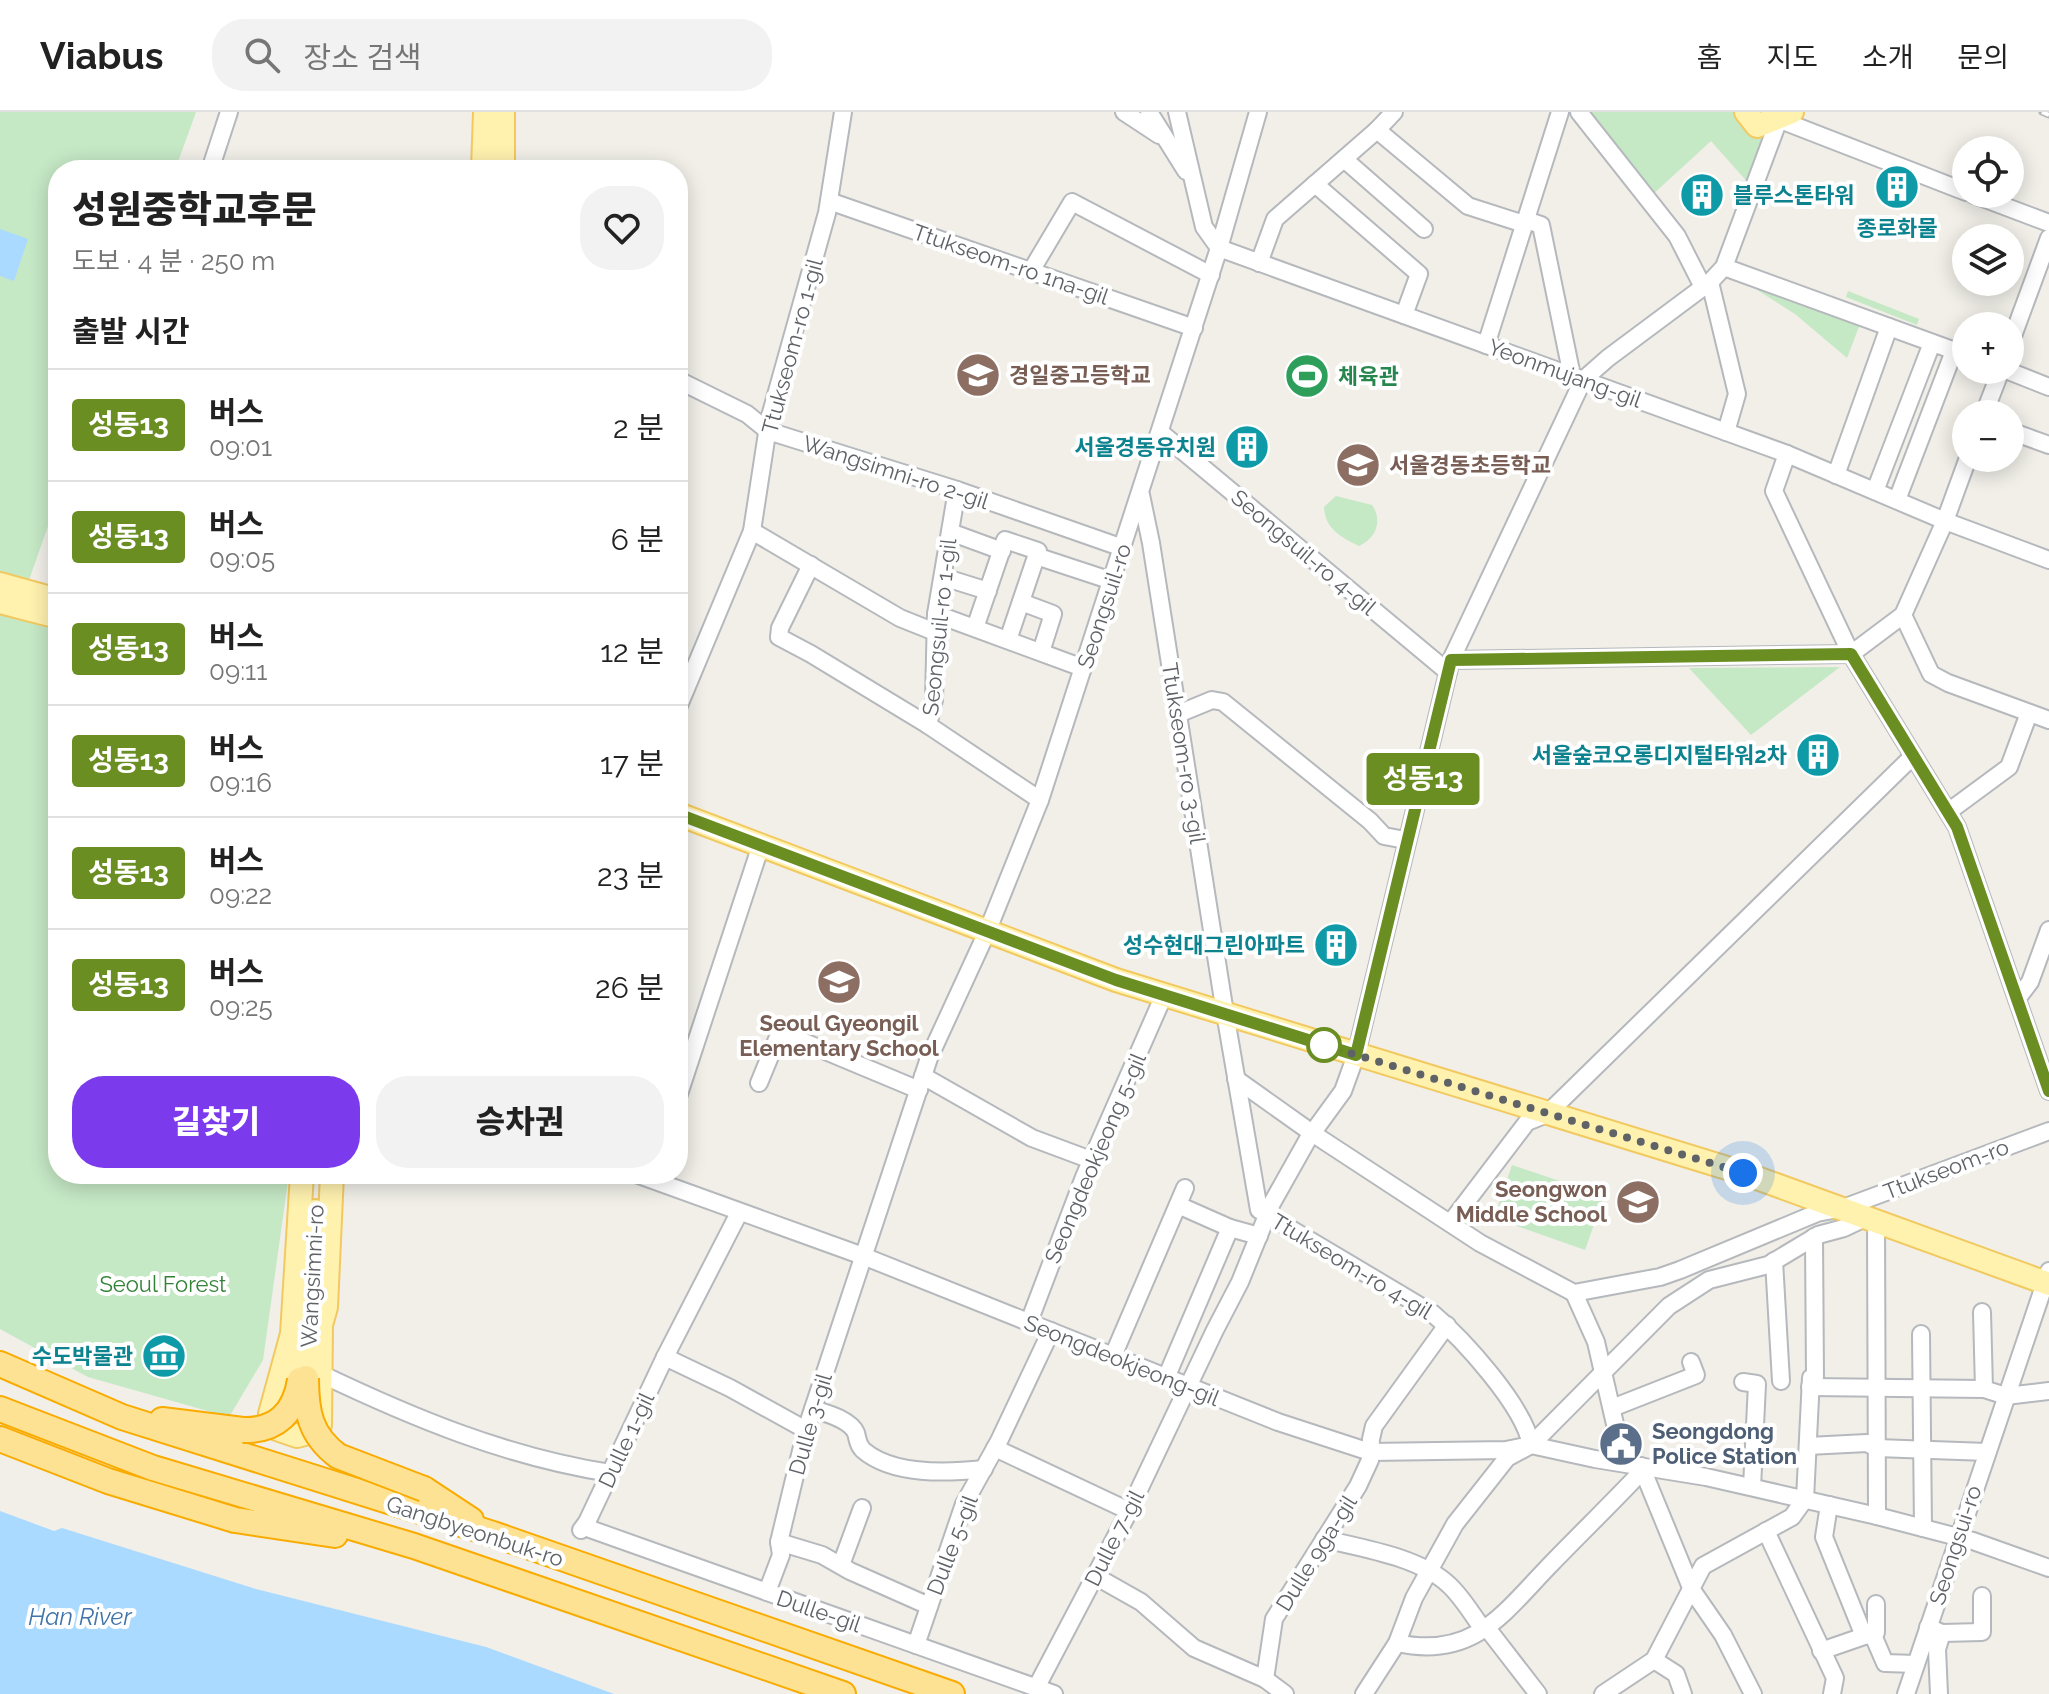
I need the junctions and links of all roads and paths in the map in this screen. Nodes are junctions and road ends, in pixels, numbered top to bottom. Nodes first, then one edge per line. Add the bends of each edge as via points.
1 (229, 112) edge
2 (485, 112) edge
3 (503, 112) edge
4 (843, 112) edge
5 (1124, 112) edge
6 (1149, 112) edge
7 (1177, 112) edge
8 (1258, 112) edge
9 (1394, 112) edge
10 (1560, 112) edge
11 (1579, 112) edge
12 (1769, 115) edge
13 (1377, 130) junction
14 (1168, 140) junction
15 (1344, 159) junction
16 (213, 160) edge
17 (483, 160) edge
18 (503, 160) edge
19 (1315, 184) junction
20 (1194, 185) junction
21 (1952, 187) edge
22 (829, 201) junction
23 (2009, 208) edge
24 (1525, 222) junction
25 (2049, 223) edge
26 (1424, 229) dead end
27 (2049, 238) edge
28 (1219, 248) junction
29 (1259, 263) junction
30 (1724, 267) junction
31 (1031, 271) junction
32 (1211, 275) junction
33 (1707, 284) junction
34 (2022, 312) edge
35 (1404, 315) junction
36 (1889, 327) junction
37 (1194, 328) junction
38 (1932, 343) junction
39 (1486, 345) junction
40 (1952, 350) edge
41 (1952, 372) edge
42 (1578, 378) junction
43 (2024, 378) edge
44 (688, 385) edge
45 (2049, 387) edge
46 (768, 431) junction
47 (1160, 432) junction
48 (1726, 432) junction
49 (2024, 436) edge
50 (2049, 445) edge
51 (1787, 454) junction
52 (1963, 472) edge
53 (1836, 475) junction
54 (957, 490) junction
55 (1875, 491) junction
56 (1141, 492) junction
57 (1897, 500) junction
58 (1042, 520) junction
59 (1945, 521) junction
60 (752, 531) junction
61 (950, 532) junction
62 (1123, 548) junction
63 (1002, 551) junction
64 (1034, 553) junction
65 (2049, 560) edge
66 (811, 565) junction
67 (943, 577) junction
68 (1112, 581) junction
69 (0, 584) edge
70 (988, 591) junction
71 (48, 597) edge
72 (0, 602) edge
73 (1021, 602) junction
74 (48, 614) edge
75 (936, 614) junction
76 (1903, 615) junction
77 (975, 628) junction
78 (935, 632) junction
79 (1008, 640) junction
80 (1041, 652) junction
81 (1851, 654) junction
82 (688, 663) edge
83 (694, 666) junction
84 (1450, 666) junction
85 (1083, 668) junction
86 (688, 682) edge
87 (2029, 713) junction
88 (1178, 714) junction
89 (2049, 720) edge
90 (928, 725) junction
91 (1913, 756) junction
92 (1040, 800) junction
93 (1948, 812) junction
94 (688, 818) edge
95 (1400, 839) dead end
96 (761, 845) junction
97 (2049, 930) edge
98 (987, 932) junction
99 (1164, 995) junction
100 (2017, 999) junction
101 (1225, 1013) junction
102 (1356, 1055) junction
103 (688, 1067) edge
104 (1236, 1079) junction
105 (759, 1083) dead end
106 (921, 1083) junction
107 (2049, 1091) edge
108 (1547, 1114) junction
109 (2049, 1131) edge
110 (1312, 1133) junction
111 (1091, 1160) junction
112 (301, 1184) edge
113 (311, 1184) edge
114 (317, 1184) edge
115 (332, 1184) edge
116 (666, 1184) edge
117 (1185, 1188) dead end
118 (1178, 1205) junction
119 (1843, 1208) junction
120 (739, 1213) junction
121 (1268, 1215) junction
122 (1872, 1219) junction
123 (1451, 1222) junction
124 (1230, 1228) junction
125 (1259, 1236) junction
126 (1814, 1237) junction
127 (863, 1256) junction
128 (1774, 1261) junction
129 (2048, 1279) edge
130 (1574, 1293) junction
131 (1982, 1312) dead end
132 (1029, 1322) junction
133 (1447, 1325) junction
134 (1051, 1331) junction
135 (1921, 1334) dead end
136 (1113, 1356) junction
137 (665, 1357) junction
138 (1691, 1362) dead end
139 (0, 1364) edge
140 (1603, 1372) junction
141 (309, 1376) junction
142 (1166, 1378) junction
143 (1781, 1381) dead end
144 (1743, 1382) dead end
145 (1187, 1387) junction
146 (1810, 1387) junction
147 (1877, 1387) junction
148 (1922, 1388) junction
149 (1984, 1389) junction
150 (2049, 1391) edge
151 (2006, 1396) junction
152 (1612, 1408) junction
153 (0, 1409) edge
154 (813, 1409) junction
155 (122, 1417) junction
156 (806, 1430) junction
157 (0, 1439) edge
158 (1531, 1445) junction
159 (1808, 1446) junction
160 (995, 1448) junction
161 (1877, 1448) junction
162 (1923, 1450) junction
163 (1370, 1452) junction
164 (1987, 1452) junction
165 (1624, 1463) junction
166 (1642, 1468) junction
167 (984, 1469) junction
168 (610, 1473) junction
169 (1752, 1487) junction
170 (1805, 1499) junction
171 (1829, 1505) junction
172 (862, 1508) dead end
173 (1129, 1511) junction
174 (1877, 1516) junction
175 (584, 1526) joint
176 (1923, 1528) junction
177 (1766, 1531) junction
178 (493, 1534) junction
179 (1958, 1537) junction
180 (1324, 1539) junction
181 (779, 1542) junction
182 (424, 1549) junction
183 (841, 1565) junction
184 (2049, 1568) edge
185 (1428, 1570) junction
186 (1095, 1576) junction
187 (1692, 1590) junction
188 (767, 1592) junction
189 (1982, 1596) dead end
190 (1876, 1604) dead end
191 (929, 1606) junction
192 (1487, 1628) junction
193 (1935, 1630) junction
194 (1868, 1634) junction
195 (1397, 1643) junction
196 (916, 1645) junction
197 (1821, 1651) junction
198 (1654, 1660) junction
199 (1916, 1664) junction
200 (1265, 1679) junction
201 (1036, 1688) junction
202 (843, 1694) edge
203 (952, 1694) edge
204 (1054, 1694) edge
205 (1285, 1694) edge
206 (1364, 1694) edge
207 (1538, 1694) edge
208 (1603, 1694) edge
209 (1683, 1694) edge
210 (1753, 1694) edge
211 (1832, 1694) edge
212 (1906, 1694) edge
213 (1939, 1694) edge

1 - 16 street
2 - 17 main road
3 - 18 main road
4 - 22 street, Ttukseom-ro 1-gil
5 - 14 street
6 - 14 street
7 - 20 street
8 - 28 street, Seongsuil-ro
9 - 13 street
10 - 24 street
11 - 33 street via 1677,236
12 - 21 street
12 - 30 street
13 - 15 street
13 - 24 street via 1468,206
14 - 20 street
15 - 19 street
15 - 26 street
19 - 29 street via 1275,219
19 - 35 street via 1419,274
20 - 28 street via 1204,227
22 - 31 street, Ttukseom-ro 1na-gil
22 - 46 street, Ttukseom-ro 1-gil
23 - 25 street
24 - 39 street
24 - 42 street via 1541,225
27 - 34 street
28 - 29 street, Yeonmujang-gil
28 - 32 street, Seongsuil-ro
29 - 35 street, Yeonmujang-gil
30 - 33 street
30 - 36 street
31 - 32 street via 1072,202
31 - 37 street, Ttukseom-ro 1na-gil
32 - 37 street, Seongsuil-ro
33 - 42 street
33 - 48 street via 1737,394
35 - 39 street, Yeonmujang-gil
36 - 38 street
36 - 53 street
37 - 47 street, Seongsuil-ro
38 - 40 street
38 - 55 street
39 - 42 street, Yeonmujang-gil
41 - 57 street
42 - 48 street, Yeonmujang-gil
42 - 84 street, Dulle 7-gil
43 - 45 street
44 - 46 street, Wangsimni-ro 2-gil via 747,414
46 - 54 street, Wangsimni-ro 2-gil
46 - 60 street, Ttukseom-ro 1-gil
47 - 56 street, Seongsuil-ro
47 - 84 street, Seongsuil-ro 4-gil
48 - 51 street, Yeonmujang-gil
49 - 50 street
51 - 53 street, Yeonmujang-gil
51 - 81 street via 1774,491
52 - 59 street
53 - 55 street, Yeonmujang-gil
54 - 58 street, Wangsimni-ro 2-gil
54 - 61 street, Seongsuil-ro 1-gil
55 - 57 street, Yeonmujang-gil
56 - 62 street, Seongsuil-ro
56 - 88 street, Ttukseom-ro 3-gil
57 - 59 street, Yeonmujang-gil
58 - 62 street, Wangsimni-ro 2-gil
58 - 64 street
59 - 65 street, Yeonmujang-gil
59 - 76 street
60 - 66 street
60 - 83 street, Ttukseom-ro 1-gil
61 - 63 street
61 - 67 street, Seongsuil-ro 1-gil
62 - 68 street, Seongsuil-ro
63 - 64 street via 1005,540
63 - 70 street
64 - 68 street
64 - 73 street
66 - 78 street via 900,618
66 - 90 street via 779,637
67 - 70 street
67 - 75 street, Seongsuil-ro 1-gil
68 - 85 street, Seongsuil-ro
69 - 71 main road
70 - 77 street
72 - 74 main road
73 - 79 street
73 - 80 street via 1053,614
75 - 77 street
75 - 78 street, Seongsuil-ro 1-gil
76 - 81 street
76 - 87 street via 1931,674
77 - 79 street
78 - 90 street, Seongsuil-ro 1-gil via 934,700
79 - 80 street
80 - 85 street
81 - 84 street
81 - 91 street
82 - 83 street
83 - 86 street, Ttukseom-ro 1-gil
84 - 102 street, Dulle 7-gil
85 - 92 street, Seongsuil-ro
87 - 89 street
87 - 93 street via 2009,767
88 - 95 street via 1212,700 1223,702 1384,836
88 - 101 street, Ttukseom-ro 3-gil
90 - 92 street, Seongsuil-ro 1-gil
91 - 93 street
91 - 108 street
92 - 98 street, Seongsuil-ro
93 - 100 street
94 - 96 main road, Ttukseom-ro
96 - 98 main road, Ttukseom-ro
96 - 103 street
97 - 100 street via 2030,982
98 - 99 main road, Ttukseom-ro
98 - 106 street, Seongsuil-ro
99 - 101 main road, Ttukseom-ro
99 - 111 street, Seongdeokjeong 5-gil
100 - 107 street
101 - 102 main road, Ttukseom-ro
101 - 104 street, Ttukseom-ro 4-gil
102 - 108 main road, Ttukseom-ro
102 - 110 street, Dulle 7-gil via 1343,1091
104 - 110 street
104 - 121 street, Ttukseom-ro 4-gil via 1259,1210
105 - 106 street via 780,1032
106 - 111 street via 1032,1138
106 - 127 street, Dulle 3-gil
108 - 119 main road, Ttukseom-ro
108 - 123 street via 1527,1122
109 - 119 street, Ttukseom-ro
110 - 121 street, Dulle 7-gil
110 - 123 street
111 - 132 street, Seongdeokjeong 5-gil
112 - 141 main road via 292,1334 270,1406 277,1429 297,1436 316,1431 321,1416
113 - 141 main road, Wangsimni-ro
114 - 141 main road, Wangsimni-ro
115 - 141 main road via 326,1307
116 - 120 street, Seongdeokjeong-gil
117 - 118 street
118 - 124 street
118 - 136 street
119 - 122 main road, Ttukseom-ro
119 - 130 street via 1817,1213 1660,1277
120 - 127 street, Seongdeokjeong-gil
120 - 137 street, Dulle 1-gil
121 - 125 street, Dulle 7-gil
121 - 133 street, Ttukseom-ro 4-gil
122 - 126 street
122 - 129 main road, Ttukseom-ro
122 - 147 street
123 - 130 street
124 - 125 street
124 - 142 street
125 - 145 street, Dulle 7-gil
126 - 128 street
126 - 146 street via 1815,1377
127 - 132 street, Seongdeokjeong-gil
127 - 154 street, Dulle 3-gil
128 - 140 street via 1709,1280 1669,1306
128 - 143 street
129 - 151 street, Seongsui-ro
130 - 140 street
131 - 149 street
132 - 134 street, Seongdeokjeong-gil
133 - 158 street, Ttukseom-ro 4-gil via 1515,1410
133 - 163 street, Dulle 9ga-gil via 1374,1426
134 - 136 street, Seongdeokjeong-gil
134 - 160 street, Dulle 5-gil
135 - 148 street
136 - 142 street, Seongdeokjeong-gil
137 - 156 street
137 - 168 street, Dulle 1-gil
138 - 152 street via 1696,1375
139 - 155 highway, Gangbyeonbuk-ro
140 - 152 street
140 - 158 street
141 - 155 highway, bridge via 279,1421 263,1429
141 - 168 street via 456,1433 528,1456
141 - 178 highway, bridge via 306,1411 326,1448 424,1489
142 - 145 street, Seongdeokjeong-gil
144 - 169 street via 1757,1384
145 - 163 street, Seongdeokjeong-gil
145 - 173 street, Dulle 7-gil
146 - 147 street
146 - 159 street
147 - 148 street
147 - 161 street
148 - 149 street
148 - 162 street
149 - 151 street
150 - 151 street
151 - 164 street, Seongsui-ro
152 - 165 street
153 - 182 highway, Gangbyeonbuk-ro via 153,1468
154 - 156 street, Dulle 3-gil
154 - 167 street via 852,1427 862,1449 912,1471
155 - 178 highway, Gangbyeonbuk-ro
156 - 181 street, Dulle 3-gil
157 - 182 highway via 108,1481 235,1520
158 - 163 street, Seongdeokjeong-gil
158 - 165 street, Seongdeokjeong-gil
158 - 185 street via 1507,1458 1484,1485
159 - 161 street via 1867,1443
159 - 170 street
160 - 167 street, Dulle 5-gil
160 - 173 street
161 - 162 street
161 - 174 street
162 - 164 street
162 - 176 street
163 - 180 street, Dulle 9ga-gil via 1367,1469
164 - 179 street, Seongsui-ro
165 - 166 street, Seongdeokjeong-gil
166 - 169 street, Seongdeokjeong-gil
166 - 187 street
166 - 192 street
167 - 191 street, Dulle 5-gil via 964,1504
168 - 175 street, Dulle 1-gil
169 - 170 street, Seongdeokjeong-gil
170 - 171 street, Seongdeokjeong-gil
170 - 177 street via 1792,1517
171 - 174 street, Seongdeokjeong-gil
171 - 194 street via 1824,1537
172 - 183 street
173 - 186 street, Dulle 7-gil
174 - 176 street, Seongdeokjeong-gil
175 - 188 street, Dulle-gil
176 - 179 street, Seongdeokjeong-gil
177 - 187 street via 1703,1566
177 - 197 street
178 - 203 highway, Gangbyeonbuk-ro
179 - 184 street, Seongdeokjeong-gil
179 - 193 street, Seongsui-ro
180 - 185 street
180 - 200 street, Dulle 9ga-gil via 1274,1619
181 - 183 street
181 - 188 street, Dulle 3-gil via 781,1555
182 - 202 highway, Gangbyeonbuk-ro
183 - 191 street
185 - 192 street via 1448,1584
185 - 195 street
186 - 200 street via 1141,1602 1194,1648
186 - 201 street, Dulle 7-gil
187 - 198 street
187 - 210 street
188 - 196 street, Dulle-gil
189 - 193 street via 1982,1632
190 - 194 street via 1876,1632
191 - 196 street, Dulle 5-gil
192 - 195 street via 1441,1646
192 - 207 street
193 - 199 street, Seongsui-ro
193 - 213 street
194 - 197 street
194 - 199 street via 1885,1663
195 - 206 street
196 - 201 street, Dulle-gil
197 - 211 street via 1835,1678
198 - 208 street
198 - 209 street via 1676,1674
199 - 212 street, Seongsui-ro
200 - 205 street
201 - 204 street, Dulle-gil

